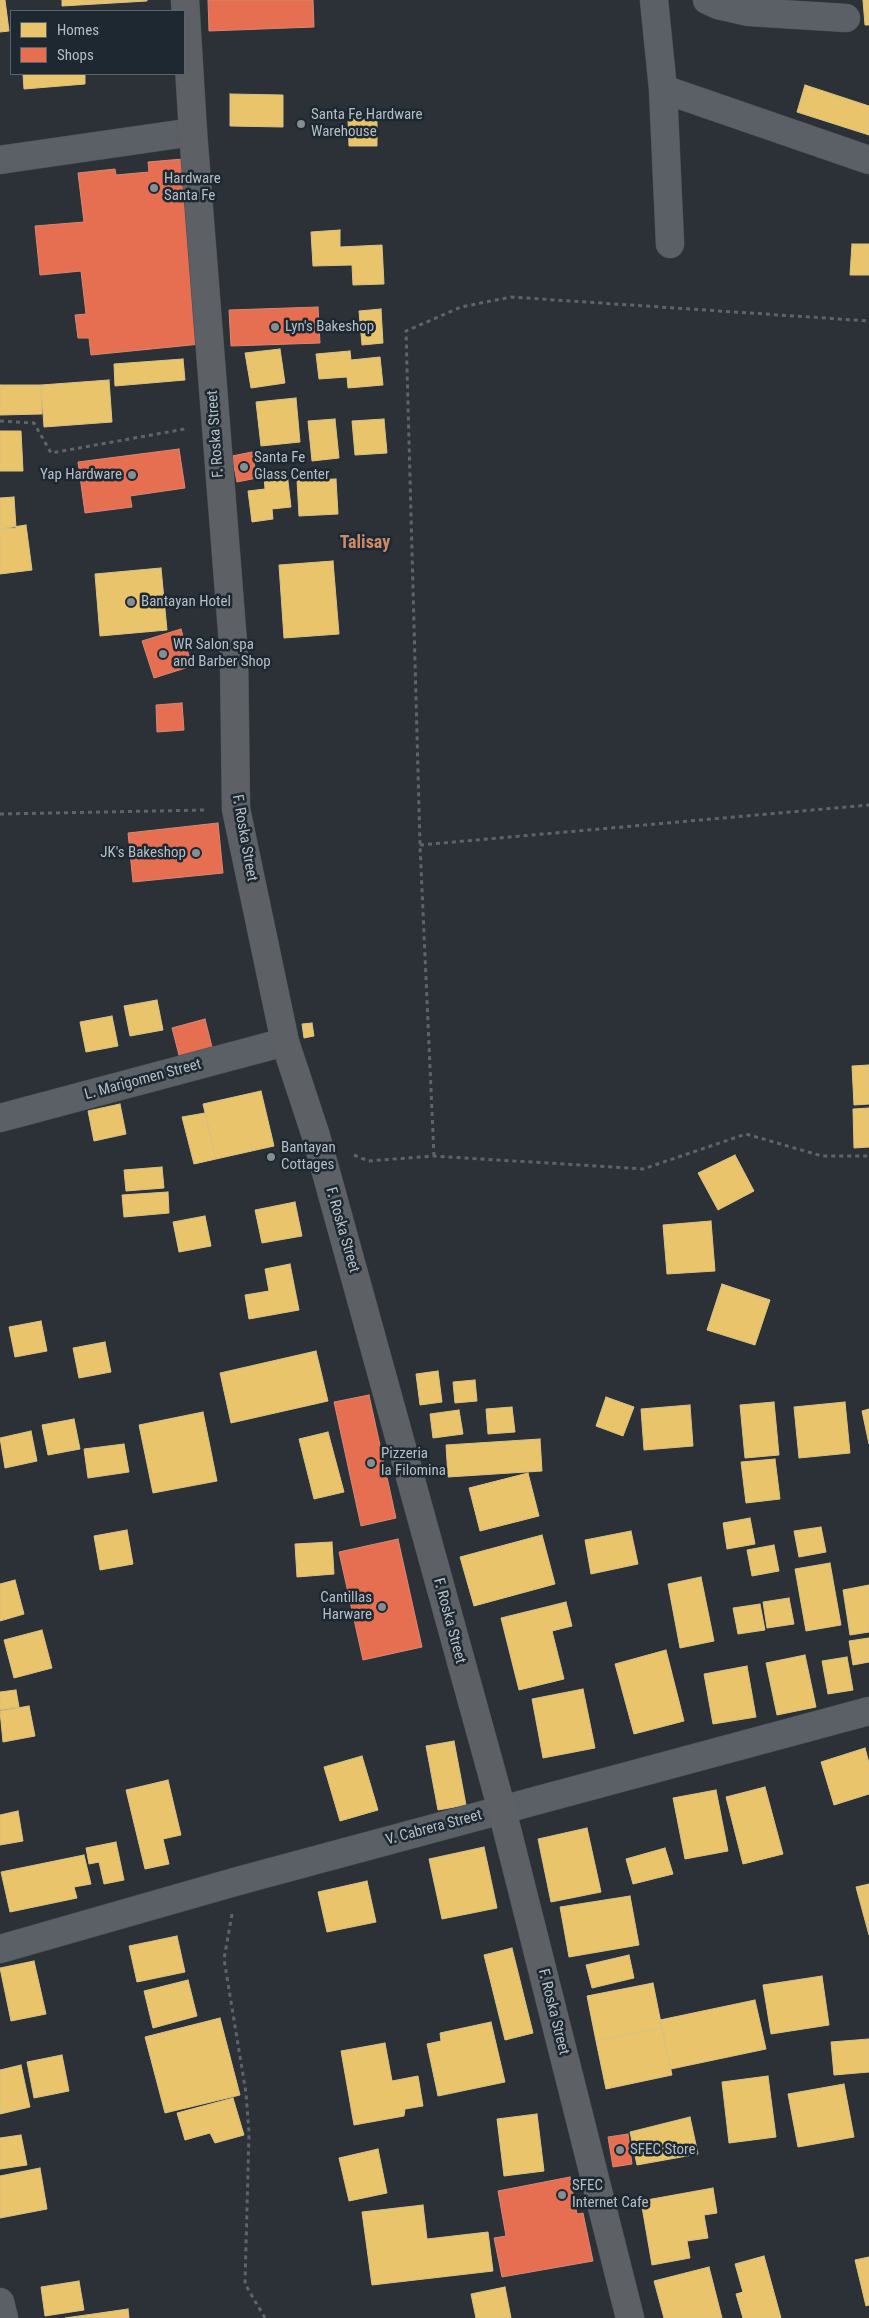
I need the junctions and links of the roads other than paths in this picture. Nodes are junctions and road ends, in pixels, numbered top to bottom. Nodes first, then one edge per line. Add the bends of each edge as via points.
1 (186, 0) edge
2 (654, 0) edge
3 (707, 0) edge
4 (846, 18) dead end
5 (663, 89) junction
6 (193, 132) junction
7 (0, 160) edge
8 (869, 160) edge
9 (670, 244) dead end
10 (285, 1042) junction
11 (0, 1118) edge
12 (869, 1711) edge
13 (502, 1810) junction
14 (0, 1949) edge
15 (0, 2302) edge
16 (4, 2318) edge
17 (630, 2318) edge

1 - 6 main road, F. Roska Street
2 - 5 street
3 - 4 street via 749,12
5 - 8 street
5 - 9 street
6 - 7 street
6 - 10 main road, F. Roska Street via 234,656 236,809
10 - 11 street, L. Marigomen Street
10 - 13 main road, F. Roska Street via 316,1136
12 - 13 street, V. Cabrera Street
13 - 14 street, V. Cabrera Street
13 - 17 main road, F. Roska Street
15 - 16 street

